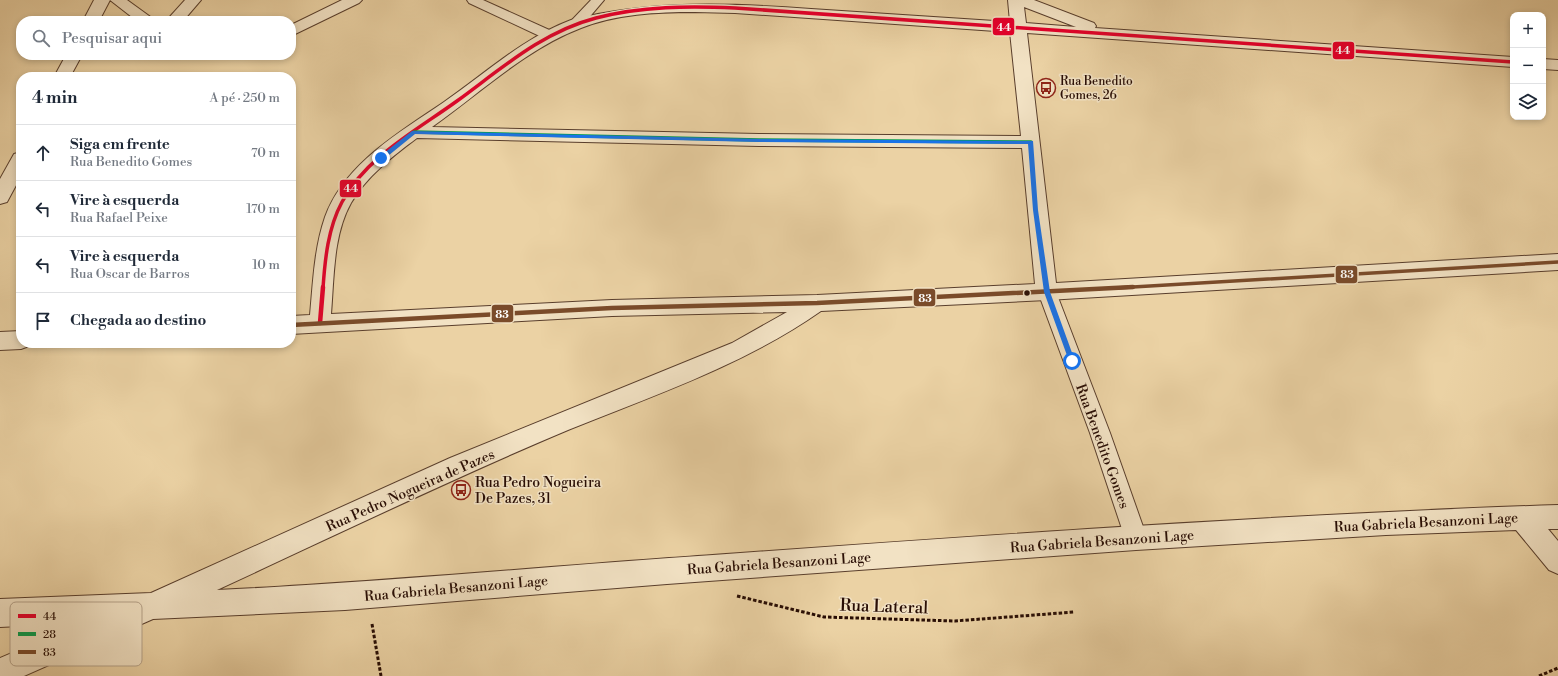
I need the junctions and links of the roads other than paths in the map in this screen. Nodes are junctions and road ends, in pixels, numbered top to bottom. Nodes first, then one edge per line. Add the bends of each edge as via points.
1 (102, 0) edge
2 (117, 0) edge
3 (193, 0) edge
4 (354, 0) edge
5 (473, 0) edge
6 (598, 0) edge
7 (1016, 0) edge
8 (1020, 0) edge
9 (94, 16) edge
10 (141, 16) edge
11 (179, 16) edge
12 (576, 24) junction
13 (1018, 28) junction
14 (296, 29) edge
15 (1108, 34) junction
16 (551, 36) junction
17 (71, 60) edge
18 (1510, 62) edge
19 (1546, 64) edge
20 (1558, 65) edge
21 (65, 72) edge
22 (414, 132) junction
23 (1031, 142) junction
24 (16, 167) edge
25 (0, 197) edge
26 (1558, 262) edge
27 (1047, 292) junction
28 (817, 302) junction
29 (320, 323) junction
30 (296, 325) edge
31 (16, 340) edge
32 (0, 341) edge
33 (1558, 517) edge
34 (1522, 518) junction
35 (1136, 538) junction
36 (1558, 561) edge
37 (142, 606) edge
38 (152, 606) junction
39 (142, 610) edge
40 (0, 613) edge
41 (10, 613) edge
42 (14, 666) edge
43 (0, 672) edge

1 - 9 street
2 - 10 street
3 - 11 street
4 - 14 street
5 - 16 lane
6 - 12 lane
7 - 13 street, Rua Benedito Gomes
8 - 15 street
12 - 13 street via 641,9 683,6
12 - 16 street
13 - 15 street
13 - 23 street, Rua Benedito Gomes
15 - 18 street
16 - 22 street
17 - 21 street
19 - 20 street
22 - 23 street via 759,140
22 - 29 street via 357,179 341,202 328,242
23 - 27 street, Rua Benedito Gomes via 1036,210
24 - 25 street
26 - 27 street
27 - 28 street
27 - 35 lane, Rua Benedito Gomes
28 - 29 street
28 - 38 street, Rua Pedro Nogueira de Pazes via 789,322 740,349 459,466
29 - 30 street
31 - 32 street
33 - 34 street, Rua Gabriela Besanzoni Lage
34 - 35 street, Rua Gabriela Besanzoni Lage via 1386,523
34 - 36 street
35 - 38 street, Rua Gabriela Besanzoni Lage via 709,568 367,596
37 - 38 street, Rua Gabriela Besanzoni Lage
38 - 39 street, Rua Pedro Nogueira de Pazes
40 - 41 street, Rua Gabriela Besanzoni Lage
42 - 43 street, Rua Pedro Nogueira de Pazes

